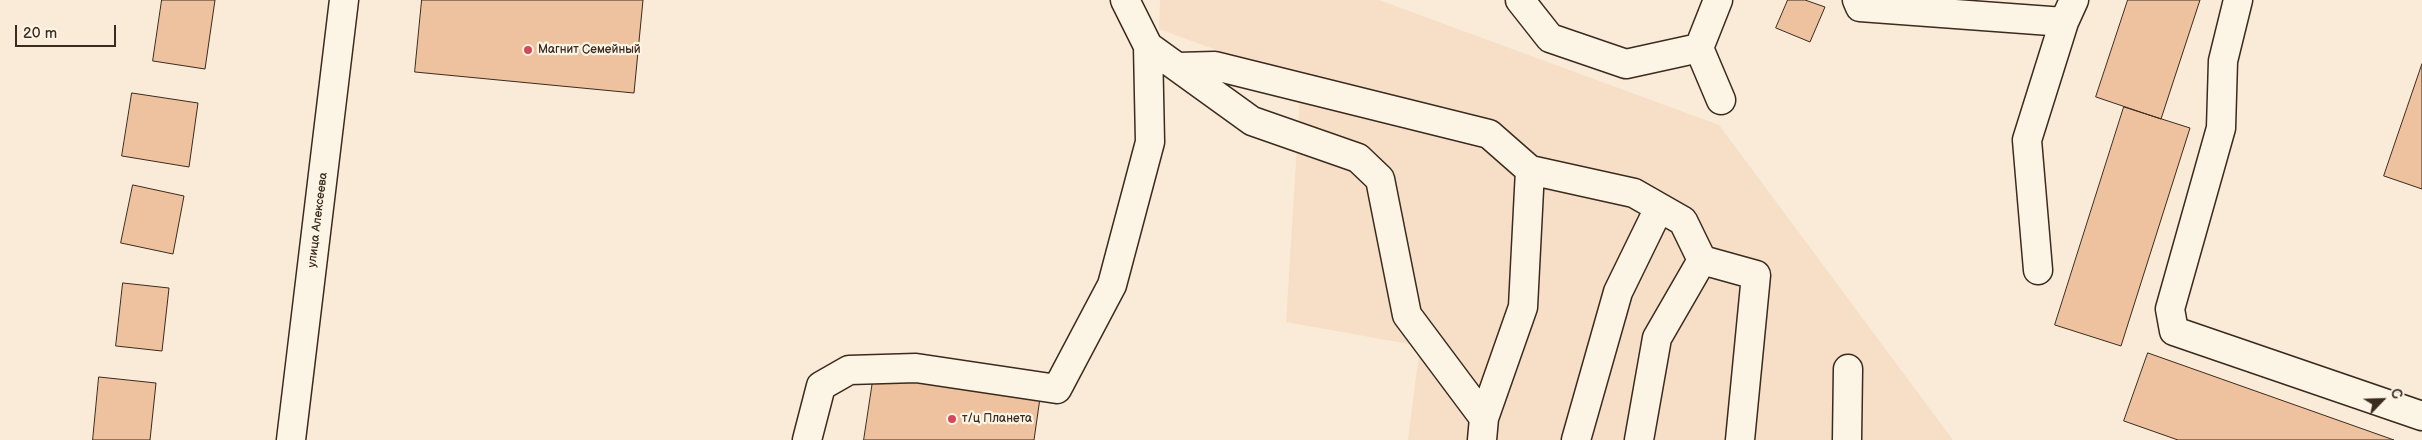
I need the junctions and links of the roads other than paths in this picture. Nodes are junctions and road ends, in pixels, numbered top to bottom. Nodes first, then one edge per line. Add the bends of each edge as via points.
1 (344, 0) edge
2 (1124, 0) edge
3 (1520, 0) edge
4 (1718, 0) edge
5 (1857, 0) edge
6 (2238, 0) edge
7 (2069, 11) edge
8 (1148, 46) junction
9 (1699, 48) junction
10 (1178, 66) junction
11 (1721, 100) dead end
12 (1530, 170) junction
13 (1659, 208) junction
14 (1702, 260) junction
15 (2038, 270) dead end
16 (1848, 369) dead end
17 (2422, 416) edge
18 (1483, 429) edge
19 (291, 440) edge
20 (807, 440) edge
21 (1576, 440) edge
22 (1639, 440) edge
23 (1740, 440) edge
24 (1847, 440) edge

1 - 19 street, улица Алексеева
2 - 8 street
3 - 9 street via 1550,38 1626,64
4 - 9 street
5 - 7 street via 1860,7
6 - 17 street via 2223,61 2222,128 2170,308 2174,331
7 - 15 street via 2027,140
8 - 10 street
8 - 20 street via 1150,142 1112,286 1057,389 916,368 849,370 821,386
9 - 11 street
10 - 12 street via 1215,66 1489,134
10 - 18 street via 1252,121 1358,158 1380,179 1407,314
12 - 13 street via 1634,193
12 - 18 street via 1523,307
13 - 14 street via 1683,221
13 - 21 street via 1618,292
14 - 22 street via 1657,338
14 - 23 street via 1756,275
16 - 24 street

